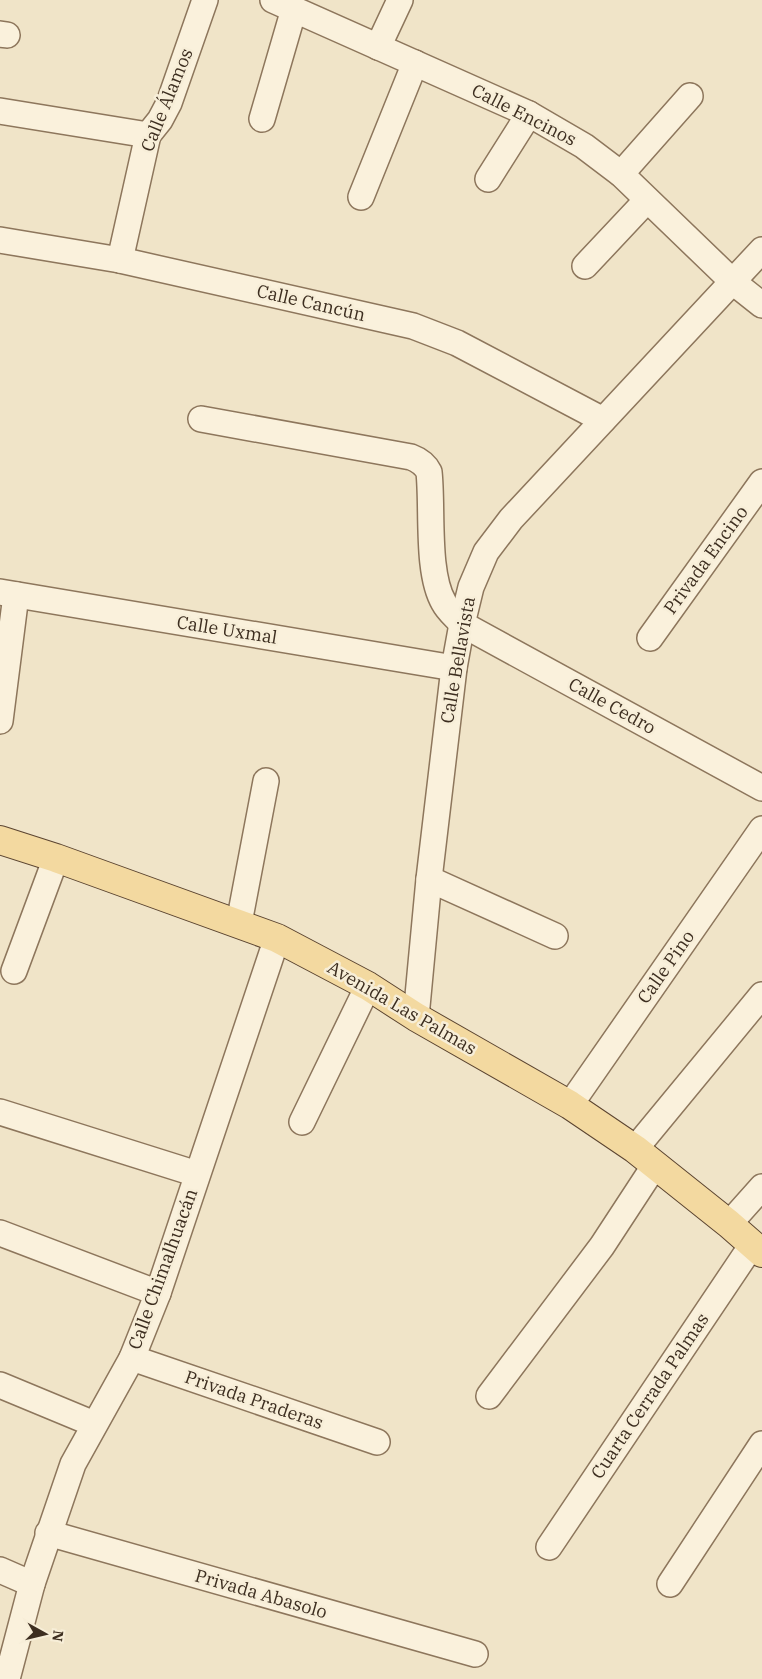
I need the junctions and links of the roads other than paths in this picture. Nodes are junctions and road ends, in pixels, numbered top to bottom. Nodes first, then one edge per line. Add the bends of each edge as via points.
1 (205, 0) edge
2 (400, 0) edge
3 (283, 5) edge
4 (378, 47) junction
5 (415, 63) junction
6 (690, 96) dead end
7 (0, 111) edge
8 (529, 114) junction
9 (262, 119) dead end
10 (148, 135) junction
11 (621, 174) junction
12 (488, 179) dead end
13 (361, 197) dead end
14 (647, 200) junction
15 (0, 240) edge
16 (762, 250) edge
17 (120, 260) junction
18 (585, 266) dead end
19 (733, 282) junction
20 (762, 305) edge
21 (201, 418) dead end
22 (604, 420) junction
23 (762, 482) edge
24 (8, 593) edge
25 (462, 624) junction
26 (650, 638) dead end
27 (454, 668) junction
28 (0, 722) edge
29 (266, 781) dead end
30 (762, 788) edge
31 (762, 829) edge
32 (0, 840) edge
33 (56, 858) junction
34 (429, 879) junction
35 (239, 923) junction
36 (555, 936) dead end
37 (277, 938) junction
38 (14, 971) dead end
39 (368, 986) junction
40 (762, 995) edge
41 (416, 1016) junction
42 (570, 1105) junction
43 (0, 1112) edge
44 (302, 1122) dead end
45 (645, 1157) junction
46 (197, 1174) junction
47 (762, 1187) edge
48 (729, 1224) junction
49 (0, 1233) edge
50 (757, 1249) edge
51 (158, 1293) junction
52 (132, 1358) junction
53 (0, 1385) edge
54 (489, 1396) dead end
55 (94, 1424) junction
56 (377, 1442) dead end
57 (762, 1444) edge
58 (48, 1533) junction
59 (548, 1547) dead end
60 (0, 1570) edge
61 (32, 1584) junction
62 (670, 1584) dead end
63 (475, 1654) dead end
64 (7, 1679) edge

1 - 10 street, Calle Álamos via 169,103
2 - 4 street
3 - 4 street, Calle Encinos
3 - 9 street
4 - 5 street, Calle Encinos
5 - 8 street, Calle Encinos
5 - 13 street
6 - 11 street
7 - 10 street
8 - 11 street, Calle Encinos via 584,146
8 - 12 street
10 - 17 street, Calle Álamos
11 - 14 street, Calle Encinos
14 - 18 street
14 - 19 street, Calle Encinos
15 - 17 street, Calle Cancún
16 - 19 street, Calle Bellavista
17 - 22 street, Calle Cancún via 413,326 457,343
19 - 20 street, Calle Encinos
19 - 22 street, Calle Bellavista
21 - 25 street, Calle Cedro via 419,460 429,472 433,572 437,589 444,605
22 - 25 street, Calle Bellavista via 511,519 486,552 471,587
23 - 26 street, Privada Encino
24 - 27 street, Calle Uxmal
24 - 28 street
25 - 27 street, Calle Bellavista
25 - 30 street, Calle Cedro
27 - 34 street, Calle Bellavista
29 - 35 street
31 - 42 street, Calle Pino
32 - 33 main road, Avenida Las Palmas
33 - 35 main road, Avenida Las Palmas
33 - 38 street
34 - 36 street
34 - 41 street, Calle Bellavista
35 - 37 main road, Avenida Las Palmas
37 - 39 main road, Avenida Las Palmas
37 - 46 street, Calle Chimalhuacán
39 - 41 main road, Avenida Las Palmas
39 - 44 street
40 - 45 street
41 - 42 main road, Avenida Las Palmas
42 - 45 main road, Avenida Las Palmas
43 - 46 street
45 - 48 main road, Avenida Las Palmas
45 - 54 street via 602,1246
46 - 51 street, Calle Chimalhuacán
47 - 48 street
48 - 50 main road, Avenida Las Palmas
49 - 51 street
50 - 59 street, Cuarta Cerrada Palmas
51 - 52 street, Calle Chimalhuacán
52 - 55 street, Calle Chimalhuacán
52 - 56 street, Privada Praderas
53 - 55 street
55 - 58 street, Calle Chimalhuacán via 73,1464
57 - 62 street
58 - 61 street, Calle Chimalhuacán
58 - 63 street, Privada Abasolo
60 - 61 street
61 - 64 street, Calle Chimalhuacán

